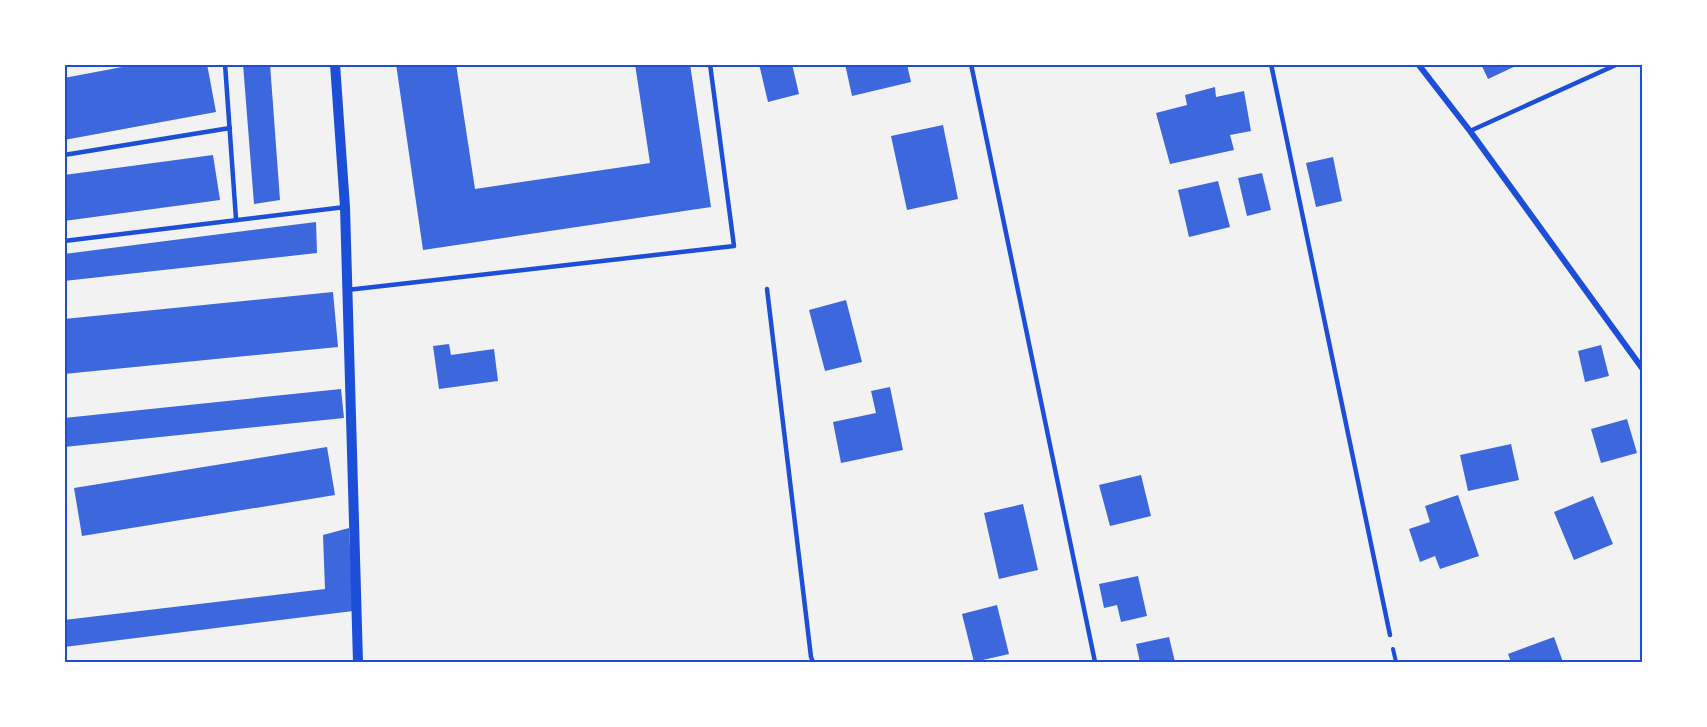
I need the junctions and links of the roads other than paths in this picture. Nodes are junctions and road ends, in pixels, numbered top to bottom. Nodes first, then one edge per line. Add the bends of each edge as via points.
1 (225, 64) edge
2 (335, 64) edge
3 (710, 64) edge
4 (971, 64) edge
5 (1271, 64) edge
6 (1418, 64) edge
7 (1618, 64) edge
8 (230, 128) junction
9 (1470, 131) junction
10 (64, 155) edge
11 (345, 207) junction
12 (236, 219) junction
13 (64, 241) edge
14 (767, 289) dead end
15 (347, 290) junction
16 (1642, 368) edge
17 (1390, 635) dead end
18 (358, 663) edge
19 (813, 663) edge
20 (1095, 663) edge

1 - 8 lane
2 - 11 street
3 - 15 lane via 734,246
4 - 20 lane
5 - 17 lane
6 - 9 street
7 - 9 lane
8 - 10 lane
8 - 12 lane
9 - 16 street
11 - 12 lane
11 - 15 street
12 - 13 lane
14 - 19 lane
15 - 18 street

